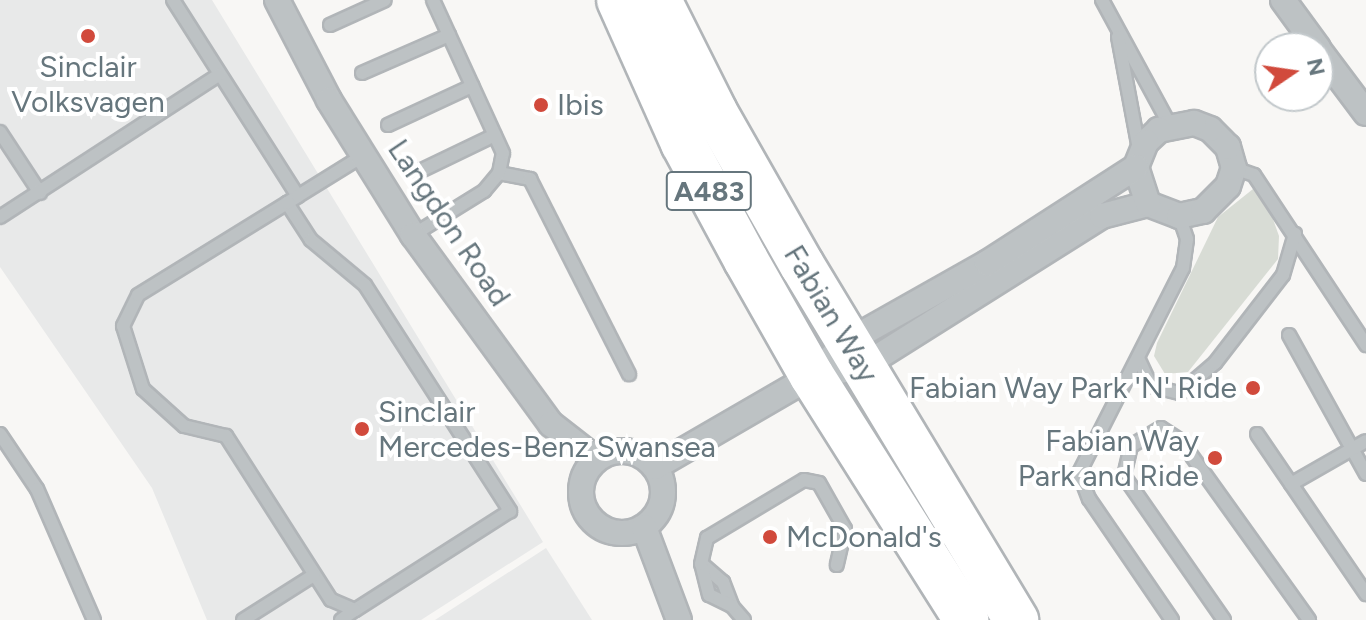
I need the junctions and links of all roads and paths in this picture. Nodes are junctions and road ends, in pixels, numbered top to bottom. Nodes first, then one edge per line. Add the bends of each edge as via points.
1 (173, 0) edge
2 (277, 0) edge
3 (385, 0) edge
4 (433, 0) edge
5 (619, 0) edge
6 (659, 0) edge
7 (1102, 0) edge
8 (1283, 0) edge
9 (330, 25) dead end
10 (1117, 30) junction
11 (1306, 32) edge
12 (449, 35) junction
13 (1334, 70) edge
14 (362, 73) dead end
15 (219, 75) junction
16 (472, 86) junction
17 (1366, 113) edge
18 (388, 125) dead end
19 (1170, 125) junction
20 (0, 132) edge
21 (495, 135) junction
22 (364, 155) junction
23 (1138, 161) junction
24 (1234, 168) junction
25 (418, 172) dead end
26 (499, 173) junction
27 (40, 193) junction
28 (292, 200) junction
29 (1148, 204) junction
30 (1179, 216) junction
31 (0, 217) edge
32 (1295, 234) junction
33 (413, 235) junction
34 (1289, 335) dead end
35 (1366, 345) edge
36 (854, 355) junction
37 (1138, 358) junction
38 (629, 374) dead end
39 (812, 376) junction
40 (0, 434) edge
41 (1257, 434) dead end
42 (1366, 441) edge
43 (1354, 448) junction
44 (596, 459) junction
45 (655, 467) junction
46 (1366, 474) edge
47 (1291, 484) junction
48 (644, 527) junction
49 (837, 565) dead end
50 (314, 575) junction
51 (1366, 594) edge
52 (355, 610) junction
53 (94, 620) edge
54 (243, 620) edge
55 (341, 620) edge
56 (679, 620) edge
57 (744, 620) edge
58 (966, 620) edge
59 (1016, 620) edge
60 (1172, 620) edge
61 (1224, 620) edge
62 (1309, 620) edge

1 - 15 lane
2 - 22 street, Langdon Road
3 - 9 lane
4 - 12 lane
5 - 39 highway, Fabian Way / A483 via 683,143
6 - 36 highway, Fabian Way / A483 via 715,112
7 - 10 lane
8 - 11 street
10 - 19 lane
10 - 23 lane
12 - 14 lane
12 - 16 lane
13 - 17 street
15 - 27 lane
15 - 28 lane
16 - 18 lane
16 - 21 lane
19 - 23 street via 1146,142
19 - 24 street via 1194,123 1210,129 1228,147
20 - 27 lane
21 - 25 lane
21 - 26 lane via 503,153
22 - 28 lane
22 - 33 street, Langdon Road
23 - 29 street
23 - 36 street
24 - 30 street via 1218,201
24 - 32 lane via 1254,175
26 - 33 lane via 484,191
26 - 38 lane via 530,179
27 - 31 lane
28 - 50 lane via 138,295 123,326 143,389 184,426 226,436
28 - 52 lane via 311,240 365,285 510,511
29 - 30 street
29 - 36 street via 1102,216
30 - 37 lane via 1187,239 1183,268
32 - 35 lane
32 - 37 lane via 1283,275 1215,363 1180,393 1151,386
33 - 44 street, Langdon Road via 551,424
34 - 43 lane
36 - 39 street
36 - 59 highway, Fabian Way / A483
37 - 60 lane via 1079,473 1089,499
39 - 45 street
39 - 58 highway, Fabian Way / A483
40 - 53 lane via 37,489
41 - 47 lane
42 - 43 lane
43 - 46 lane
43 - 47 lane
44 - 45 street via 621,450 634,452
44 - 48 street via 582,482 581,496 593,521 617,533
45 - 48 street via 664,493 654,518
47 - 51 lane
48 - 56 street
49 - 57 lane via 845,529 819,483 804,480 707,538 701,564 709,595 732,606
50 - 52 lane via 331,600
50 - 54 lane
52 - 55 lane
61 - 62 lane via 1124,476 1131,446 1161,428 1181,441

